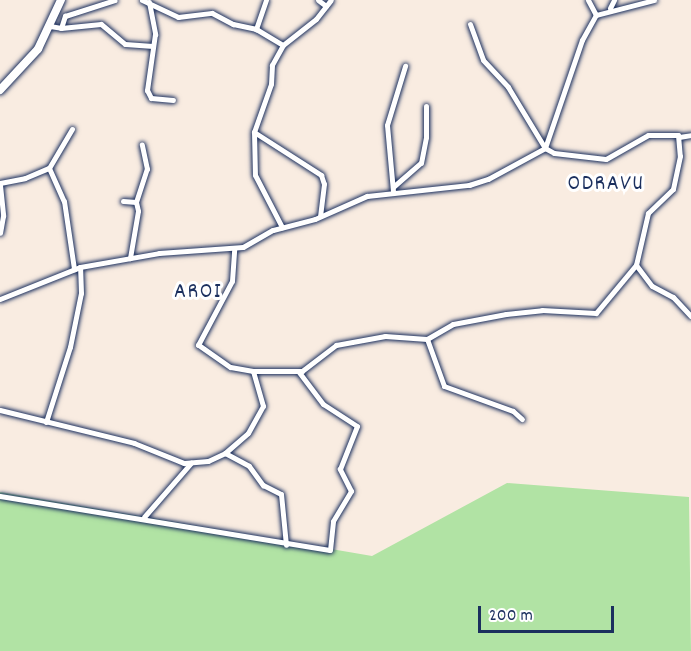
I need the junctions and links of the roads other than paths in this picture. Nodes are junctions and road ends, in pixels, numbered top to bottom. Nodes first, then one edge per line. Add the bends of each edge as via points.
1 (61, 0) edge
2 (115, 0) edge
3 (142, 0) edge
4 (267, 0) edge
5 (318, 0) edge
6 (331, 0) edge
7 (588, 0) edge
8 (614, 0) edge
9 (654, 0) edge
10 (149, 2) junction
11 (326, 6) junction
12 (610, 8) junction
13 (596, 15) junction
14 (470, 24) dead end
15 (50, 26) junction
16 (61, 27) junction
17 (256, 29) junction
18 (153, 45) junction
19 (283, 45) junction
20 (405, 66) dead end
21 (0, 90) edge
22 (173, 100) dead end
23 (426, 106) dead end
24 (72, 129) dead end
25 (254, 132) junction
26 (691, 135) edge
27 (679, 137) junction
28 (142, 145) dead end
29 (545, 148) junction
30 (49, 168) junction
31 (0, 184) edge
32 (393, 189) junction
33 (123, 201) dead end
34 (136, 202) junction
35 (320, 216) junction
36 (282, 227) junction
37 (0, 233) edge
38 (234, 249) junction
39 (130, 258) junction
40 (636, 265) junction
41 (77, 268) junction
42 (0, 299) edge
43 (691, 316) edge
44 (427, 339) junction
45 (298, 371) junction
46 (253, 372) junction
47 (0, 410) edge
48 (522, 419) dead end
49 (46, 422) junction
50 (225, 453) junction
51 (191, 463) junction
52 (0, 496) edge
53 (144, 517) junction
54 (286, 544) junction

1 - 15 main road
2 - 16 street via 64,16
3 - 10 street
4 - 17 street
5 - 11 street
6 - 11 street
7 - 13 street
8 - 12 street
9 - 12 street
10 - 17 street via 178,17 207,12
10 - 18 street via 155,26
11 - 19 street
12 - 13 street
13 - 29 street via 582,40
14 - 29 street via 479,55 508,87
15 - 16 street
15 - 21 main road via 33,57
16 - 18 street via 101,24 125,44
17 - 19 street
18 - 22 street via 147,90 151,98
19 - 25 street via 272,65 271,84
20 - 32 street via 386,131
23 - 32 street via 421,164
24 - 30 street
25 - 35 street via 321,176 324,184
25 - 36 street via 255,175
26 - 27 street
27 - 29 street via 648,135 606,159 565,156
27 - 40 street via 680,156 673,189 648,213
28 - 34 street via 147,170
29 - 32 street via 476,183
30 - 31 street
30 - 41 street via 64,201
31 - 37 street
32 - 35 street via 367,195
33 - 34 street
34 - 39 street via 138,231
35 - 36 street
36 - 38 street
38 - 39 street
38 - 46 street via 232,280 198,345 230,367
39 - 41 street
40 - 43 street via 652,286 673,297
40 - 44 street via 596,313 542,310 506,314 453,324
41 - 42 street
41 - 49 street via 81,293 70,347
44 - 45 street via 385,336 336,345
44 - 48 street via 444,386 513,411
45 - 46 street
45 - 54 street via 318,399 357,429 340,469 351,491 333,520 330,550
46 - 50 street via 263,398 261,413 248,433
47 - 49 street
49 - 51 street via 134,443
50 - 51 street
50 - 54 street via 249,466 262,484 281,494
51 - 53 street
52 - 53 street
53 - 54 street

